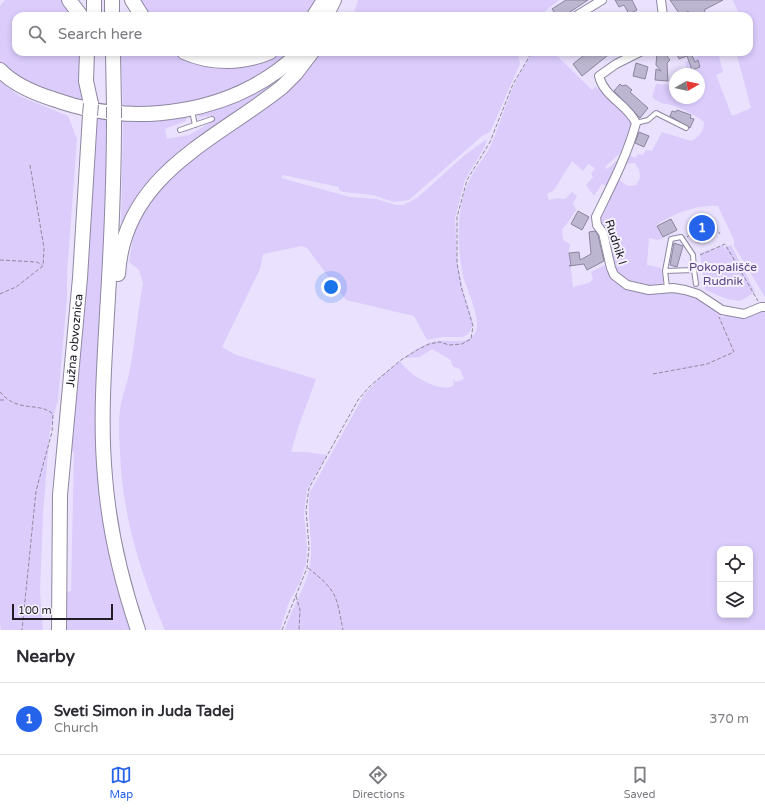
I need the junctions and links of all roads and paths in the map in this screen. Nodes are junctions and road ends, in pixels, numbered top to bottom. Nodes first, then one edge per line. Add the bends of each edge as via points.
1 (69, 0) edge
2 (94, 0) edge
3 (112, 0) edge
4 (132, 0) edge
5 (324, 0) edge
6 (334, 0) edge
7 (602, 0) edge
8 (661, 0) edge
9 (78, 12) edge
10 (94, 12) edge
11 (112, 12) edge
12 (140, 12) edge
13 (316, 12) edge
14 (328, 12) edge
15 (582, 12) edge
16 (662, 12) edge
17 (87, 56) edge
18 (93, 56) edge
19 (113, 56) edge
20 (196, 56) edge
21 (258, 56) edge
22 (296, 56) edge
23 (309, 56) edge
24 (530, 56) edge
25 (632, 56) edge
26 (0, 70) edge
27 (191, 108) junction
28 (91, 109) junction
29 (212, 119) dead end
30 (636, 123) junction
31 (195, 126) junction
32 (686, 128) dead end
33 (180, 130) dead end
34 (30, 165) dead end
35 (720, 234) dead end
36 (681, 237) junction
37 (693, 255) junction
38 (0, 260) edge
39 (43, 266) junction
40 (694, 270) junction
41 (665, 272) junction
42 (696, 284) dead end
43 (667, 289) junction
44 (0, 294) edge
45 (712, 302) junction
46 (763, 307) edge
47 (107, 314) junction
48 (653, 374) dead end
49 (0, 392) edge
50 (0, 400) edge
51 (6, 400) junction
52 (116, 554) junction
53 (307, 568) junction
54 (296, 595) junction
55 (299, 629) edge
56 (22, 630) edge
57 (59, 630) edge
58 (138, 630) edge
59 (147, 630) edge
60 (282, 630) edge
61 (302, 630) edge
62 (343, 630) edge

1 - 9 highway
2 - 10 highway
3 - 11 highway
4 - 12 highway
5 - 13 highway
6 - 14 highway
7 - 15 street
8 - 16 street
17 - 28 highway via 86,81
18 - 28 highway, Južna obvoznica
19 - 47 highway via 112,216
20 - 21 highway via 223,61 245,60
22 - 27 highway via 282,68 252,86 228,97
23 - 47 highway via 282,86 184,156 152,187 131,220 118,267 116,294
24 - 53 path via 513,84 490,142 468,180 457,217 457,263 473,326 471,339 462,344 429,344 417,350 370,386 358,400 309,488 306,510 309,547
25 - 30 street via 599,76 604,89
26 - 27 highway via 32,92 81,108 135,114
27 - 31 lane
28 - 57 highway, Južna obvoznica via 81,264 60,495
29 - 31 lane
30 - 32 lane via 648,120 656,113
30 - 43 street, Rudnik I via 630,143 596,221 603,233 611,268 620,281 638,289
31 - 33 lane
34 - 39 path via 44,248
35 - 36 path via 710,221 700,218 696,220 693,232 688,237
36 - 37 lane
36 - 41 lane via 671,239
37 - 40 lane
37 - 46 path via 705,253 725,244
38 - 39 path via 36,262
39 - 44 path via 16,287
40 - 41 lane
40 - 42 lane
41 - 43 lane
43 - 45 street, Rudnik I via 685,290
45 - 46 street, Rudnik I via 722,310 744,314
45 - 48 path via 734,352 707,364
47 - 52 highway via 102,439 107,498
49 - 51 path
50 - 51 path
51 - 56 path via 22,407 47,409 53,414 52,432 36,491
52 - 58 highway
52 - 59 highway via 129,576
53 - 54 path
53 - 62 path via 332,589 338,601
54 - 55 path via 300,610
54 - 60 path
55 - 61 path

